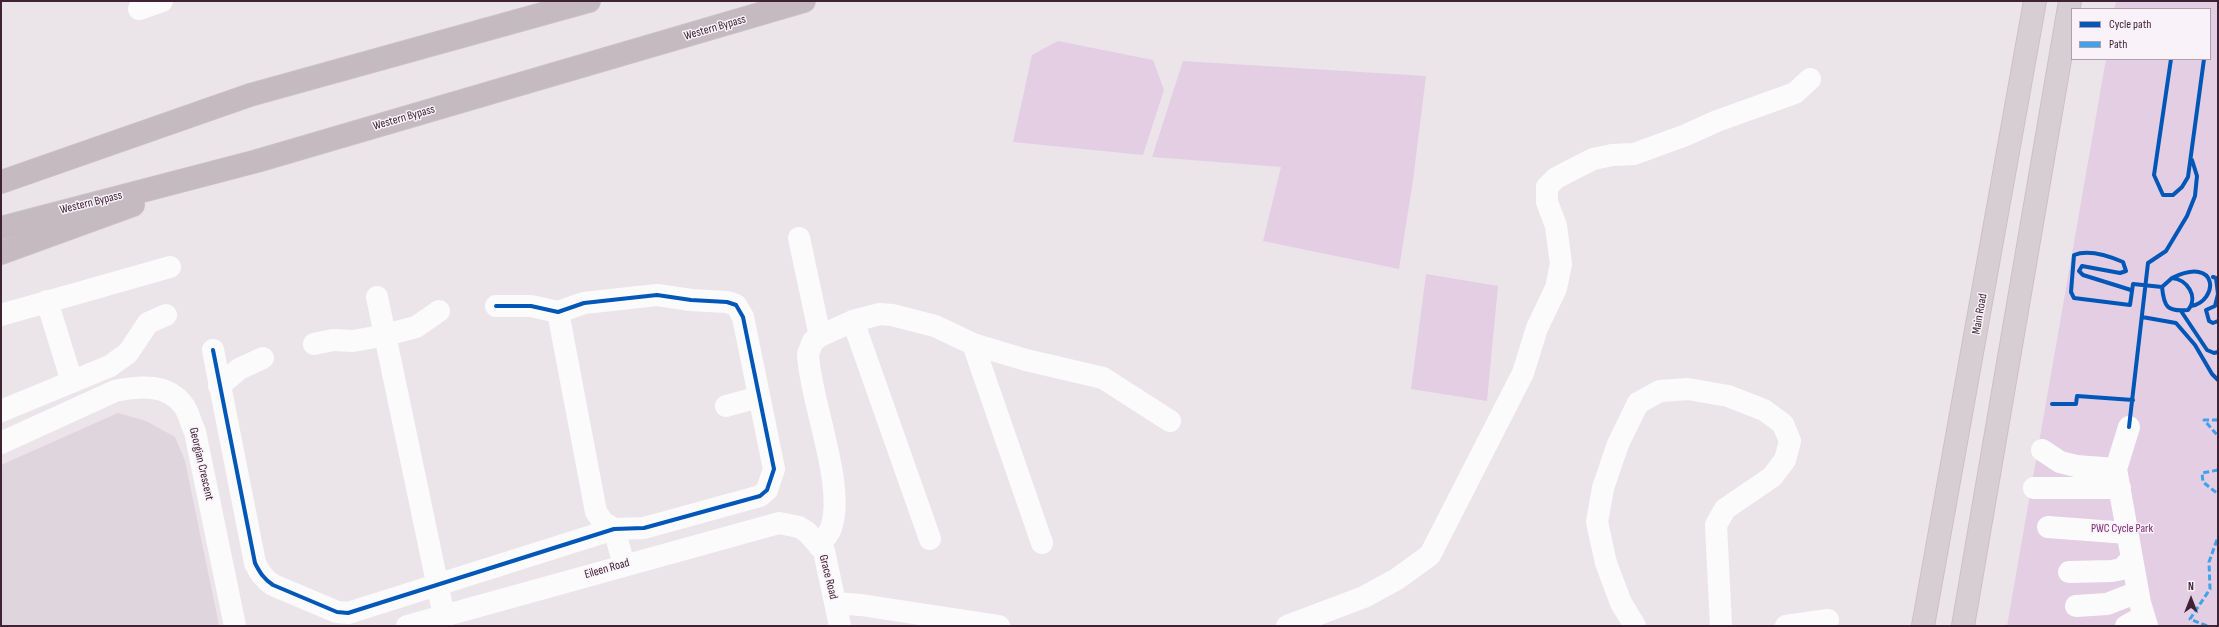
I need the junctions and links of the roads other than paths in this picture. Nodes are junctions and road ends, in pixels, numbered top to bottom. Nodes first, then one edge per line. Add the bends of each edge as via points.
1 (162, 1) edge
2 (589, 1) edge
3 (804, 1) edge
4 (2035, 1) edge
5 (2070, 1) edge
6 (139, 9) dead end
7 (1810, 79) dead end
8 (250, 95) junction
9 (257, 160) junction
10 (1, 166) edge
11 (1, 182) edge
12 (1, 228) edge
13 (799, 238) dead end
14 (1, 253) edge
15 (170, 267) dead end
16 (377, 297) dead end
17 (47, 302) junction
18 (496, 306) dead end
19 (440, 311) dead end
20 (558, 312) junction
21 (1, 315) edge
22 (166, 315) dead end
23 (853, 321) junction
24 (386, 335) junction
25 (820, 336) junction
26 (314, 344) dead end
27 (973, 344) junction
28 (213, 350) dead end
29 (263, 358) dead end
30 (72, 382) junction
31 (219, 386) junction
32 (759, 397) junction
33 (726, 406) dead end
34 (1, 411) edge
35 (1170, 421) dead end
36 (2129, 427) dead end
37 (1, 443) edge
38 (2042, 450) dead end
39 (2118, 479) junction
40 (2034, 488) dead end
41 (2048, 527) dead end
42 (614, 529) junction
43 (2127, 533) junction
44 (813, 539) junction
45 (930, 539) dead end
46 (1042, 543) dead end
47 (2132, 558) junction
48 (624, 565) junction
49 (2069, 572) dead end
50 (436, 584) junction
51 (2138, 592) junction
52 (835, 603) junction
53 (2076, 606) dead end
54 (444, 616) junction
55 (1828, 620) dead end
56 (2139, 623) edge
57 (235, 626) edge
58 (407, 626) edge
59 (840, 626) edge
60 (998, 626) edge
61 (1287, 626) edge
62 (1635, 626) edge
63 (1721, 626) edge
64 (1786, 626) edge
65 (1923, 626) edge
66 (1963, 626) edge

1 - 6 street
2 - 8 highway
3 - 9 highway, Western Bypass
4 - 65 main road, Main Road
5 - 66 main road
7 - 61 street via 1795,93 1686,135 1634,154 1593,159 1556,178 1547,187 1547,202 1556,226 1561,264 1556,288 1538,328 1523,373 1430,555 1398,579 1364,597
8 - 10 highway
8 - 11 highway
9 - 12 highway, Western Bypass
9 - 14 highway
13 - 25 street
15 - 17 street
16 - 24 street
17 - 21 street
17 - 30 street
18 - 20 street via 531,306
19 - 24 street via 416,326
20 - 32 street via 584,303 657,295 736,305 743,317
20 - 42 street via 596,512 603,522
22 - 30 street via 148,323 122,358 110,366
23 - 25 street
23 - 27 street via 880,314 892,315 935,326
23 - 45 street
24 - 26 street
24 - 50 street
25 - 44 street via 810,347 808,360 834,487 834,516 831,529
27 - 35 street via 1103,378
27 - 46 street
28 - 31 street
29 - 31 street via 239,369
30 - 34 street
31 - 50 street via 255,563 264,578 304,599 342,613
32 - 33 street
32 - 42 street via 774,469 767,490 760,496 644,528
36 - 39 street
37 - 57 street, Georgian Crescent via 115,391 133,387 167,391 184,406 195,432
38 - 39 street via 2060,462
39 - 40 street
39 - 43 street
41 - 43 street
42 - 48 street
42 - 50 street
43 - 47 street
44 - 48 street, Eileen Road via 799,527 779,523
44 - 52 street, Grace Road via 824,551
47 - 49 street via 2122,568 2112,571
47 - 51 street
48 - 54 street, Eileen Road
50 - 54 street
51 - 53 street via 2106,604
51 - 56 street
52 - 59 street, Grace Road
52 - 60 street
54 - 58 street, Eileen Road
55 - 64 street
62 - 63 street via 1621,603 1606,563 1597,522 1603,488 1618,444 1638,403 1660,391 1688,389 1728,396 1764,410 1783,424 1790,441 1785,460 1772,477 1725,509 1716,525

